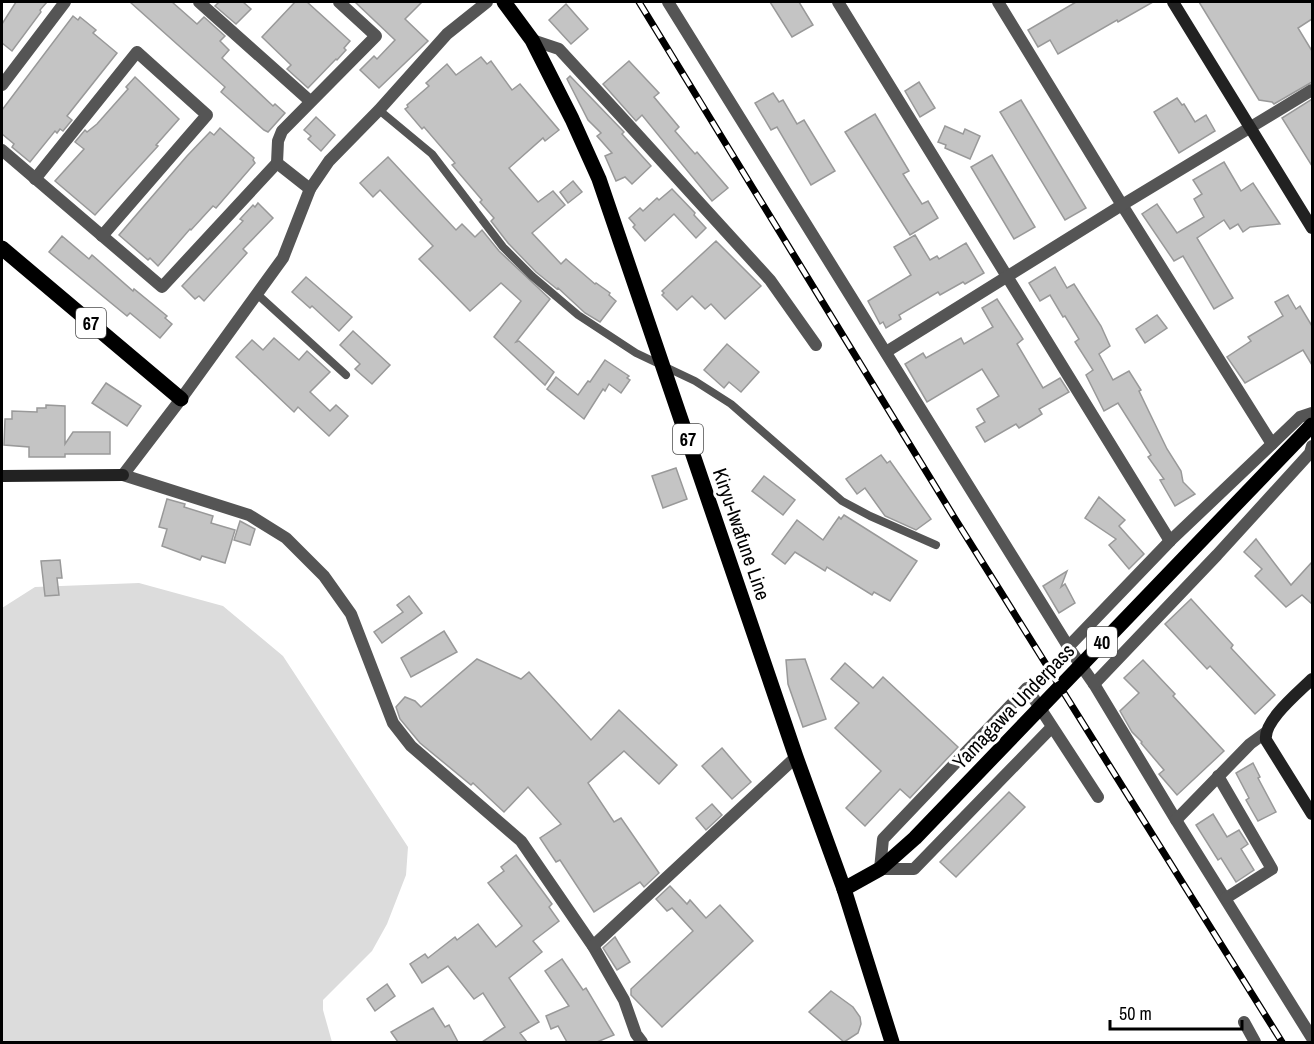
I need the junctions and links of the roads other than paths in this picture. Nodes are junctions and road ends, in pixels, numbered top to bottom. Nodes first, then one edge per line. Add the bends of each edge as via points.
1 (65, 2) edge
2 (200, 2) edge
3 (339, 2) edge
4 (487, 2) edge
5 (504, 2) edge
6 (668, 2) edge
7 (838, 2) edge
8 (998, 2) edge
9 (1173, 2) edge
10 (532, 40) junction
11 (2, 85) edge
12 (1312, 90) edge
13 (310, 101) junction
14 (379, 110) junction
15 (1250, 127) junction
16 (2, 150) edge
17 (277, 163) junction
18 (35, 179) junction
19 (310, 189) junction
20 (1122, 205) junction
21 (1312, 228) edge
22 (102, 236) junction
23 (2, 248) edge
24 (1008, 276) junction
25 (257, 294) junction
26 (816, 345) dead end
27 (886, 352) junction
28 (663, 366) junction
29 (346, 375) dead end
30 (182, 399) junction
31 (1312, 413) edge
32 (1312, 425) edge
33 (1272, 444) junction
34 (1312, 452) edge
35 (123, 475) junction
36 (2, 476) edge
37 (1170, 541) junction
38 (936, 545) dead end
39 (1070, 648) junction
40 (1312, 678) edge
41 (1093, 682) junction
42 (1050, 724) junction
43 (1265, 733) junction
44 (796, 758) junction
45 (1218, 776) junction
46 (1098, 796) dead end
47 (1312, 814) edge
48 (1176, 820) junction
49 (880, 869) junction
50 (844, 889) junction
51 (1226, 898) junction
52 (593, 946) junction
53 (1244, 1022) dead end
54 (1312, 1038) edge
55 (642, 1042) edge
56 (892, 1042) edge
57 (1255, 1042) edge

1 - 11 street
2 - 13 street
3 - 13 street via 376,36
4 - 14 street via 447,34
5 - 10 main road, Kiryu-Iwafune Line / 67
6 - 27 street
7 - 24 street
8 - 20 street
9 - 15 street
10 - 26 street via 559,49 770,280
10 - 28 main road, Kiryu-Iwafune Line / 67 via 599,179
12 - 15 street
13 - 17 street via 282,131
14 - 19 street via 329,161
14 - 28 lane via 432,154 503,247 532,276 578,315
15 - 20 street
15 - 21 street
16 - 18 street
17 - 19 street
17 - 22 street via 162,287
18 - 22 street
18 - 22 street via 137,52 207,115
19 - 25 street via 283,258
20 - 24 street
20 - 33 street
23 - 30 main road, 67
24 - 27 street
24 - 37 street
25 - 29 lane
25 - 30 street
27 - 39 street
28 - 38 lane via 731,404 842,501
28 - 44 main road, Kiryu-Iwafune Line / 67
30 - 35 street
31 - 33 street via 1300,417
32 - 49 main road, Yamagawa Underpass / 40 via 915,838
33 - 37 street
34 - 41 street
35 - 36 street
35 - 52 street via 249,515 286,538 324,576 351,614 393,723 411,746 521,841
37 - 39 street
39 - 41 street
40 - 43 street
41 - 48 street
42 - 46 street
42 - 49 street via 914,869
42 - 49 street via 1027,688 883,839
43 - 45 street
43 - 47 street
44 - 50 main road, Kiryu-Iwafune Line / 67
44 - 52 street
45 - 48 street
45 - 51 street via 1272,869
48 - 51 street
49 - 50 main road, 40
50 - 56 main road, Kiryu-Iwafune Line
51 - 54 street
52 - 55 street via 624,1000
53 - 57 street

